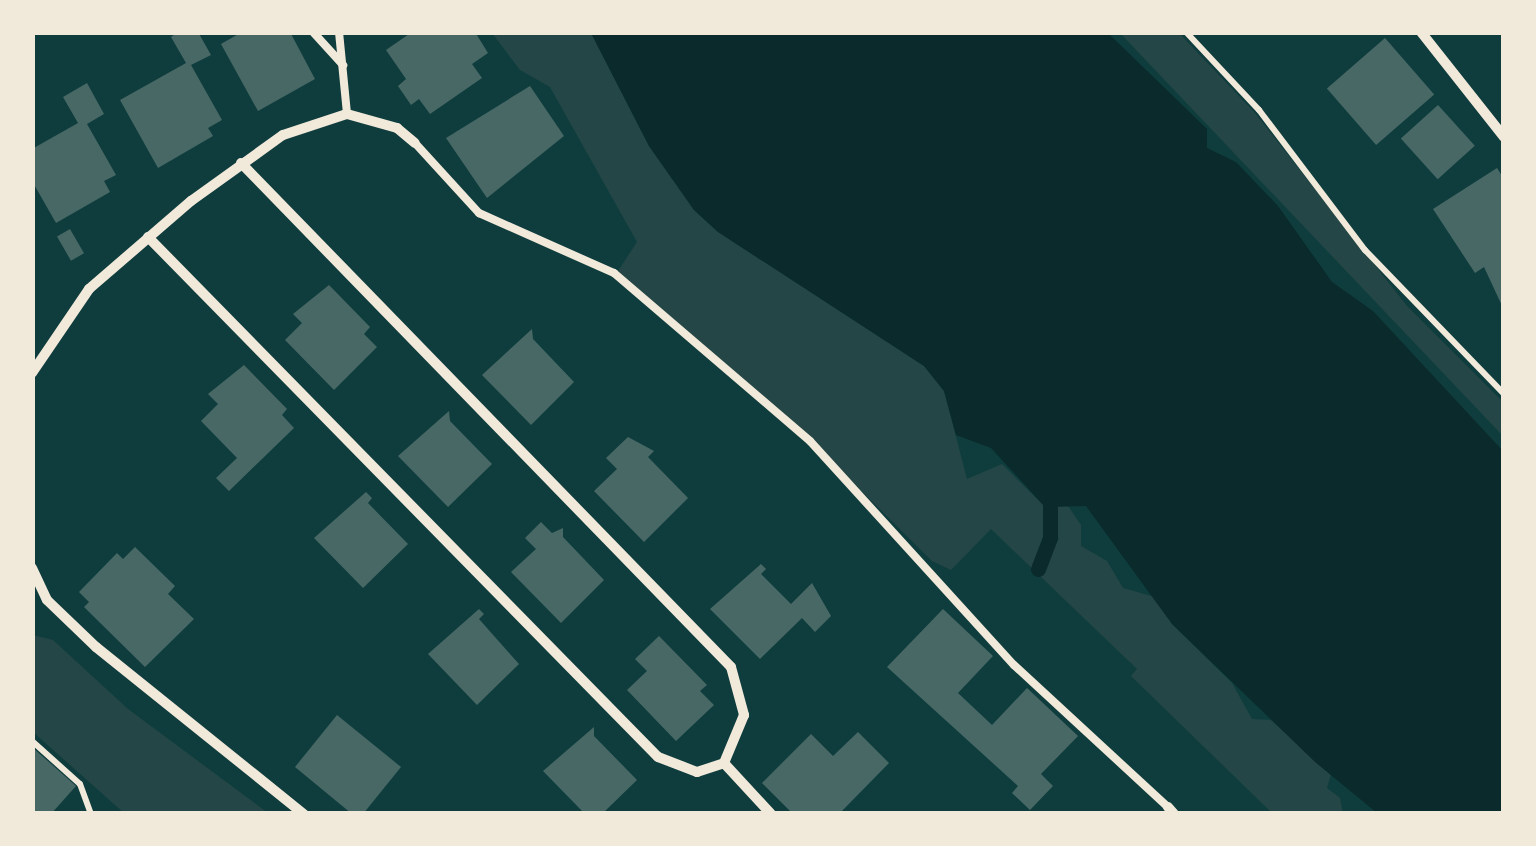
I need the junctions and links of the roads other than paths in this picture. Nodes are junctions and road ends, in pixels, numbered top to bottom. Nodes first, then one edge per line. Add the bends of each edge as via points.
1 (313, 32) edge
2 (340, 32) edge
3 (1422, 32) edge
4 (343, 65) junction
5 (347, 114) junction
6 (1504, 137) edge
7 (416, 143) joint
8 (241, 163) junction
9 (148, 237) junction
10 (32, 372) edge
11 (32, 568) edge
12 (34, 583) edge
13 (724, 764) junction
14 (1171, 810) edge
15 (304, 814) edge
16 (771, 814) edge

1 - 4 lane
2 - 4 lane
3 - 6 street
4 - 5 lane
5 - 7 street via 386,123
5 - 8 street via 310,122
7 - 14 lane via 479,213 614,273 810,441 1014,665
8 - 9 street
8 - 13 street via 731,667 744,714
9 - 10 street via 89,290
9 - 13 street via 658,757 697,772
11 - 12 street
12 - 15 street via 96,647
13 - 16 street

